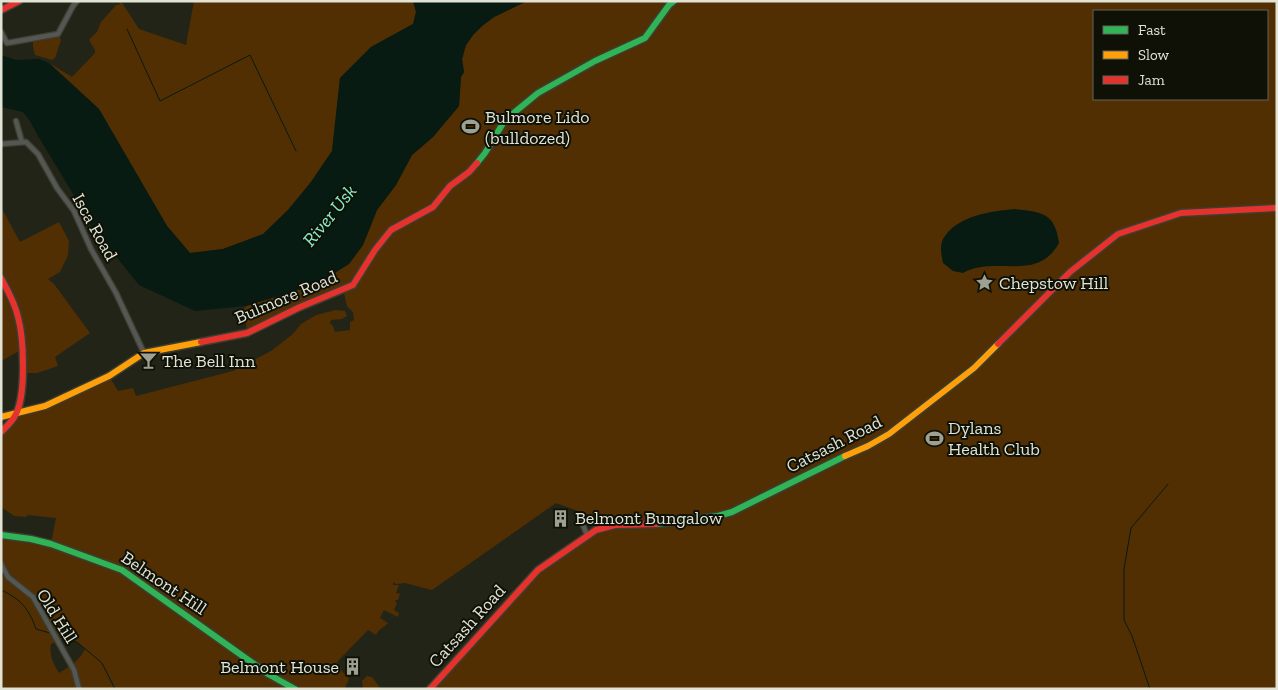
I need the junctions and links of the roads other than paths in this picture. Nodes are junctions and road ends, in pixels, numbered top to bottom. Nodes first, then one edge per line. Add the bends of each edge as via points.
1 (19, 1) edge
2 (77, 1) edge
3 (674, 1) edge
4 (1, 10) edge
5 (1, 32) edge
6 (16, 121) dead end
7 (22, 142) junction
8 (1, 144) edge
9 (1277, 208) edge
10 (1, 278) edge
11 (144, 353) junction
12 (16, 413) junction
13 (1, 417) edge
14 (1, 432) edge
15 (581, 520) dead end
16 (1, 535) edge
17 (587, 535) junction
18 (1, 564) edge
19 (79, 689) edge
20 (295, 689) edge
21 (430, 689) edge

1 - 4 street
2 - 5 street via 58,34 7,43
3 - 11 street, Bulmore Road via 645,38 595,60 538,94 504,120 485,154 469,172 450,186 433,207 391,230 353,285 247,333
6 - 7 street
7 - 8 street
7 - 11 street, Isca Road via 34,148 74,211
9 - 17 street, Catsash Road via 1181,213 1118,234 1070,272 974,368 889,434 868,446 725,514 666,524 615,525
10 - 12 street via 20,325 22,373
11 - 12 street, Bulmore Road via 107,377 45,406
12 - 13 street, Bulmore Road
12 - 14 street
15 - 17 street
16 - 20 street, Belmont Hill via 51,544 122,570 268,674
17 - 21 street, Catsash Road via 538,570
18 - 19 street, Old Hill via 8,577 33,597 74,670

